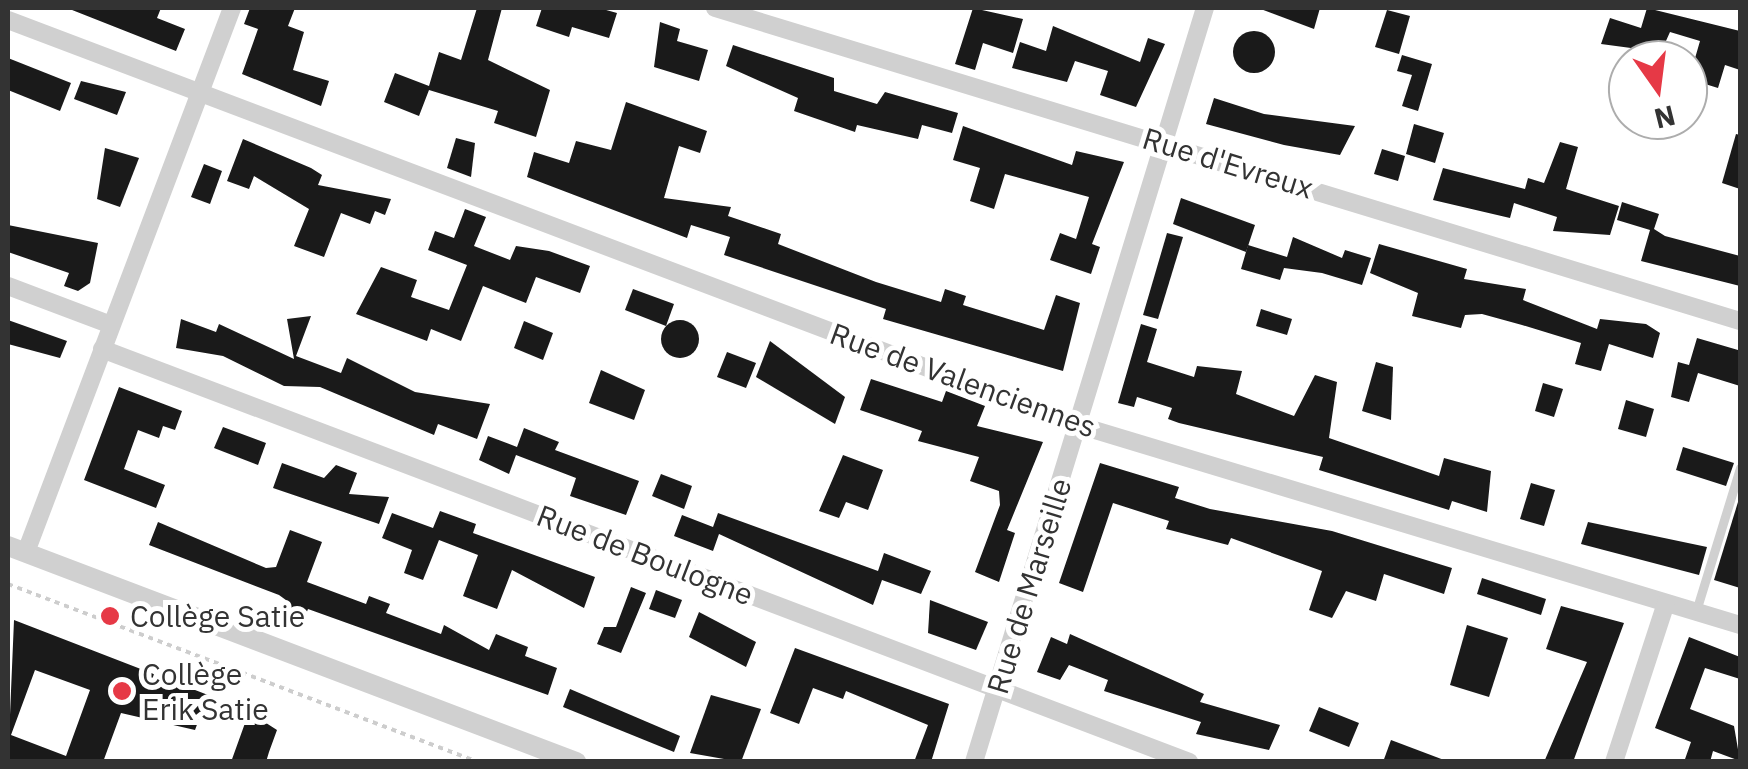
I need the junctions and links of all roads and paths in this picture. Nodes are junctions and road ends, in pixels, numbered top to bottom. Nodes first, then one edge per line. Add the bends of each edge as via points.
1 (232, 8) edge
2 (714, 8) edge
3 (1206, 8) edge
4 (8, 20) edge
5 (200, 92) junction
6 (1163, 144) junction
7 (8, 286) edge
8 (1740, 321) edge
9 (111, 325) junction
10 (102, 349) junction
11 (1078, 425) junction
12 (1740, 468) edge
13 (18, 557) edge
14 (8, 584) edge
15 (14, 587) junction
16 (1666, 603) junction
17 (1696, 611) junction
18 (1740, 624) edge
19 (997, 689) junction
20 (478, 762) edge
21 (576, 762) edge
22 (974, 762) edge
23 (1189, 762) edge
24 (1614, 762) edge

1 - 5 street
2 - 6 street, Rue d'Evreux
3 - 6 street, Rue de Marseille
4 - 5 street, Rue de Valenciennes
5 - 9 street
5 - 11 street, Rue de Valenciennes
6 - 8 street, Rue d'Evreux
6 - 11 street, Rue de Marseille
7 - 9 street
9 - 10 street
10 - 13 street
10 - 19 street, Rue de Boulogne
11 - 16 street, Rue de Valenciennes
11 - 19 street, Rue de Marseille
12 - 17 lane
13 - 15 path
13 - 21 street
14 - 15 path
15 - 20 path
16 - 17 street, Rue de Valenciennes
16 - 24 street
17 - 18 street, Rue de Valenciennes
19 - 22 street, Rue de Marseille
19 - 23 street, Rue de Boulogne

